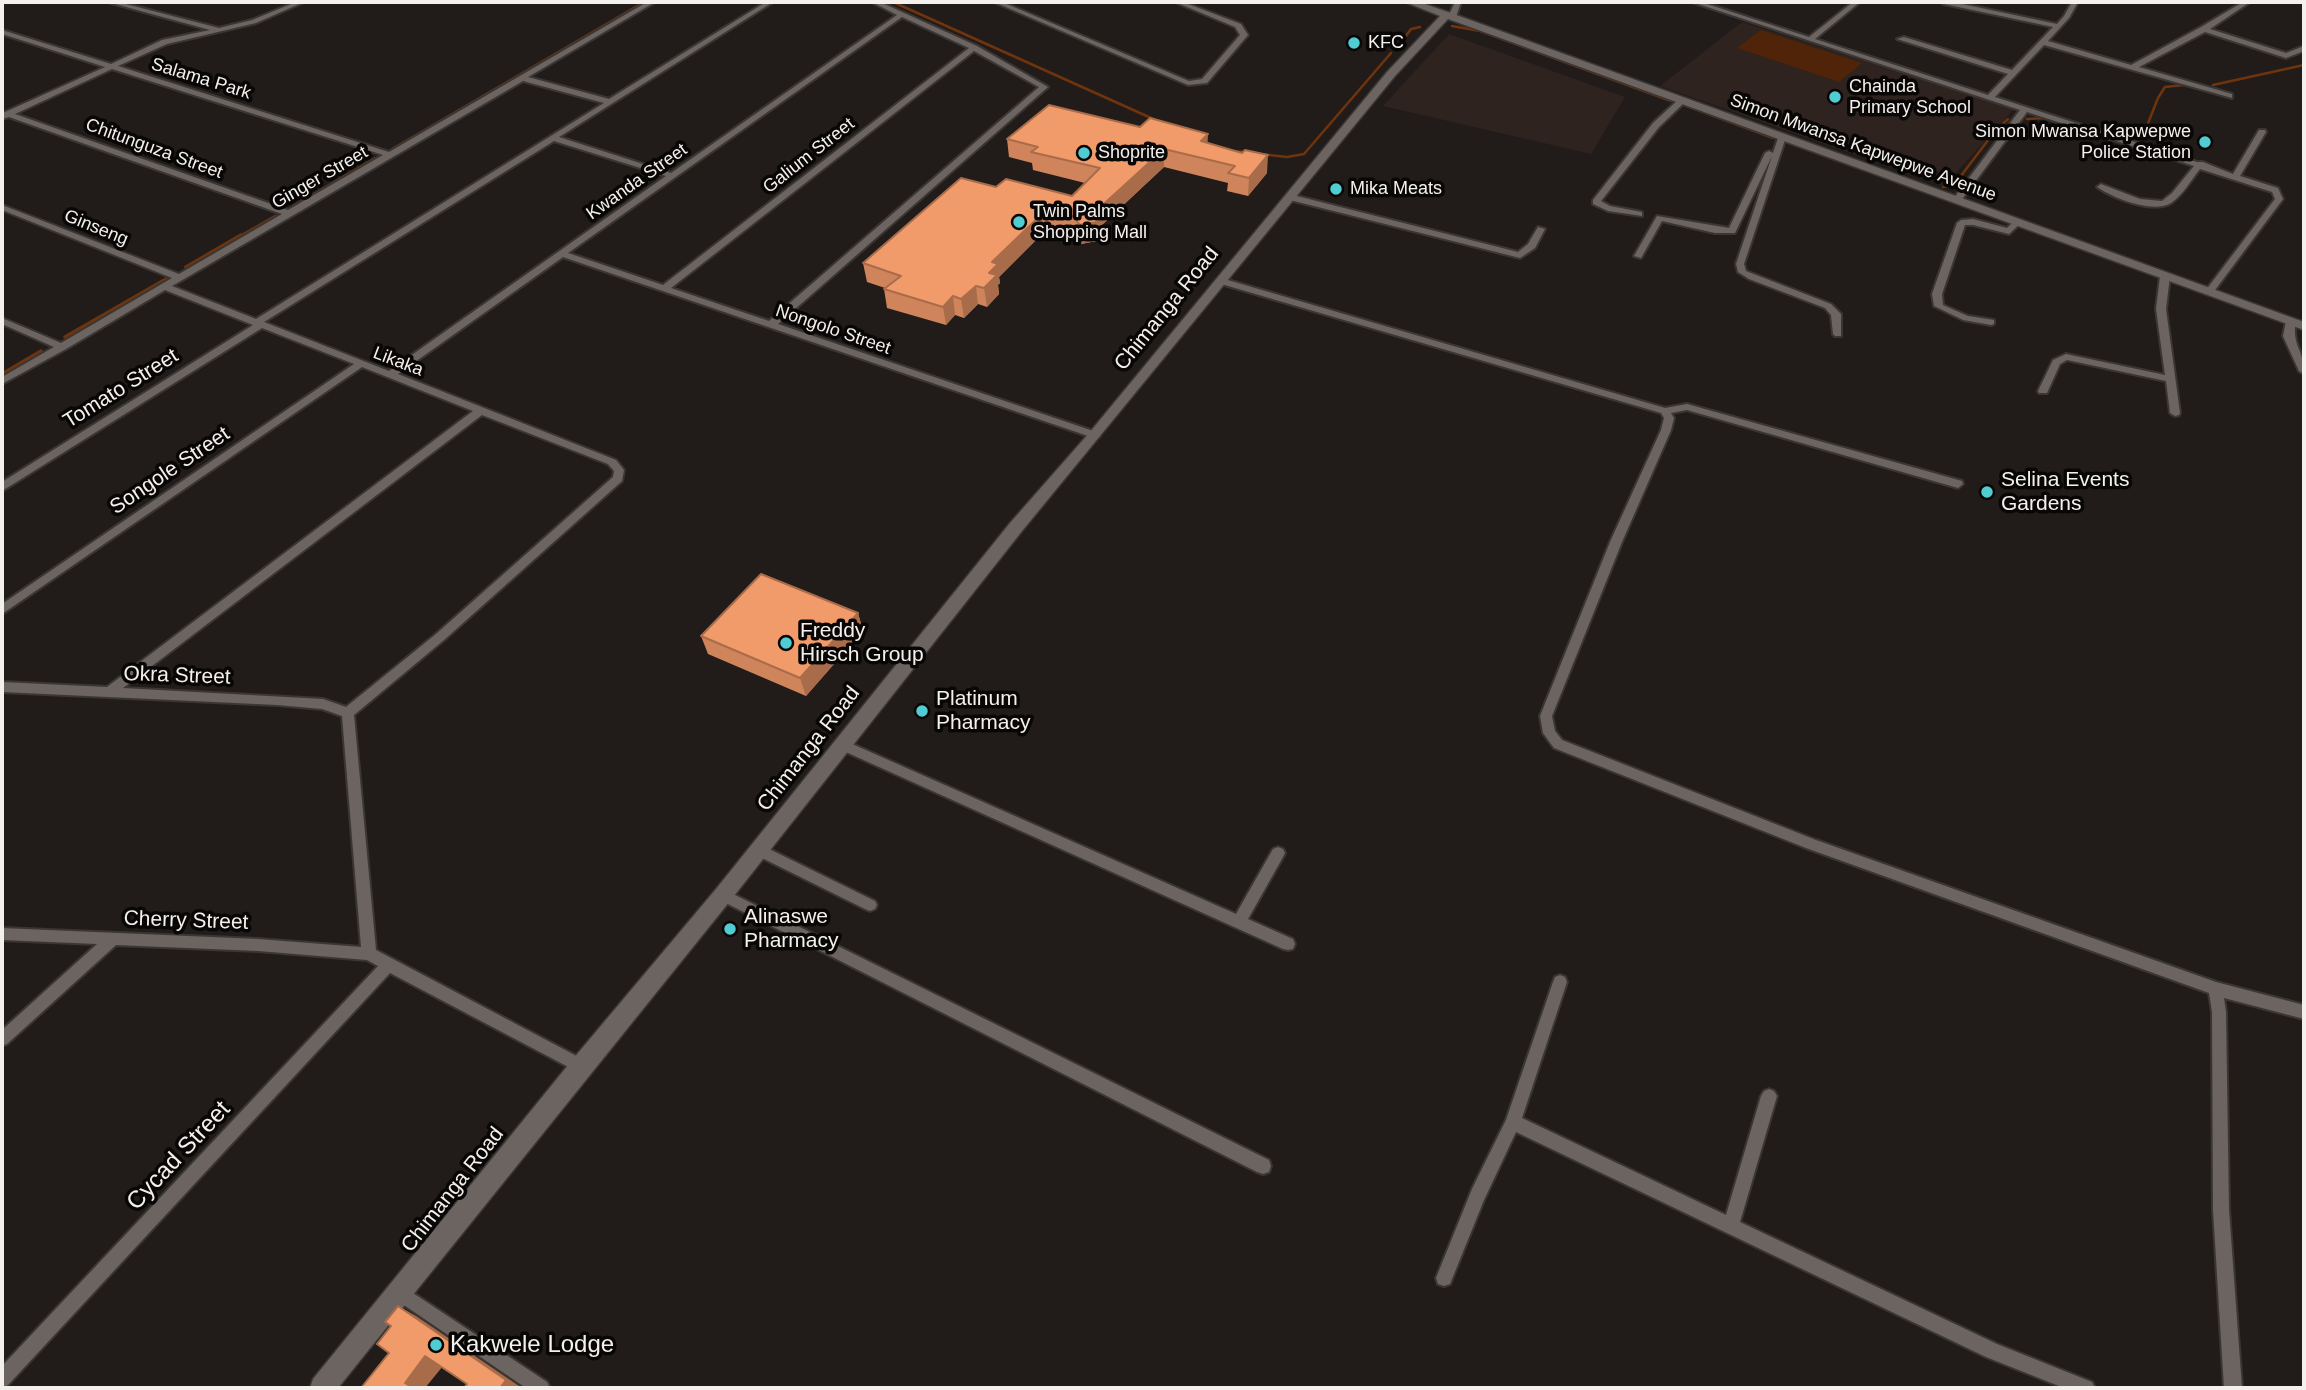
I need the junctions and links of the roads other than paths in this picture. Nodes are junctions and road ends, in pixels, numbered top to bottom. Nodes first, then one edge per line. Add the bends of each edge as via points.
1 (111, 2) edge
2 (300, 2) edge
3 (652, 2) edge
4 (770, 2) edge
5 (875, 2) edge
6 (998, 2) edge
7 (1178, 2) edge
8 (1410, 2) edge
9 (1695, 2) edge
10 (1857, 2) edge
11 (1944, 2) edge
12 (2075, 2) edge
13 (2247, 2) edge
14 (1452, 11) edge
15 (901, 14) junction
16 (2058, 26) junction
17 (2204, 29) junction
18 (221, 30) junction
19 (2, 32) edge
20 (1811, 39) junction
21 (1901, 39) dead end
22 (2043, 42) junction
23 (974, 48) junction
24 (2304, 48) edge
25 (108, 67) junction
26 (2132, 68) junction
27 (2013, 73) junction
28 (522, 78) junction
29 (2229, 96) dead end
30 (1990, 97) junction
31 (1682, 101) junction
32 (610, 102) junction
33 (2026, 108) junction
34 (5, 115) edge
35 (2262, 132) dead end
36 (554, 138) junction
37 (1780, 142) junction
38 (391, 155) junction
39 (2200, 164) junction
40 (673, 176) junction
41 (2236, 176) junction
42 (2102, 187) dead end
43 (1289, 197) junction
44 (1957, 201) junction
45 (2, 207) edge
46 (289, 214) junction
47 (1639, 214) dead end
48 (2018, 222) junction
49 (1541, 229) dead end
50 (561, 254) junction
51 (1637, 256) dead end
52 (2165, 276) junction
53 (178, 277) junction
54 (1221, 281) junction
55 (164, 286) junction
56 (664, 289) junction
57 (2209, 292) junction
58 (2, 321) edge
59 (2291, 321) junction
60 (1991, 322) dead end
61 (258, 324) junction
62 (771, 325) junction
63 (2304, 326) edge
64 (1838, 334) dead end
65 (63, 347) junction
66 (360, 364) junction
67 (2304, 371) edge
68 (390, 375) junction
69 (2171, 379) junction
70 (2, 381) edge
71 (2043, 391) dead end
72 (480, 411) junction
73 (1665, 411) junction
74 (2175, 413) dead end
75 (1095, 435) junction
76 (1958, 484) dead end
77 (2, 487) edge
78 (2, 610) edge
79 (2, 687) edge
80 (108, 692) junction
81 (348, 713) junction
82 (841, 744) junction
83 (759, 850) junction
84 (1278, 853) dead end
85 (723, 895) junction
86 (870, 905) dead end
87 (1239, 922) junction
88 (2, 934) edge
89 (113, 939) junction
90 (1287, 944) dead end
91 (369, 954) junction
92 (389, 964) junction
93 (1560, 982) dead end
94 (2216, 989) junction
95 (2304, 1012) edge
96 (2, 1040) edge
97 (581, 1066) junction
98 (1769, 1096) dead end
99 (1513, 1122) junction
100 (1263, 1166) dead end
101 (1731, 1226) junction
102 (1444, 1278) dead end
103 (401, 1293) junction
104 (2, 1379) edge
105 (324, 1388) edge
106 (541, 1388) edge
107 (2086, 1388) edge
108 (2232, 1388) edge

1 - 18 street
2 - 18 street
3 - 28 street, Ginger Street
4 - 32 street, Tomato Street
5 - 15 street
6 - 7 street via 1197,84 1244,36 1238,26
8 - 14 street, Simon Mwansa Kapwepwe Avenue
9 - 20 street
10 - 20 street
11 - 16 street
12 - 16 street
13 - 17 street
14 - 31 street, Simon Mwansa Kapwepwe Avenue
14 - 43 street, Chimanga Road via 1391,74
15 - 23 street
15 - 40 street, Kwanda Street
16 - 22 street
17 - 24 street via 2286,56
17 - 26 street
18 - 25 street via 165,42
19 - 25 street, Salama Park
20 - 30 street
21 - 27 street
22 - 26 street
22 - 27 street
23 - 56 street, Galium Street
23 - 62 street via 1044,87
25 - 34 street
25 - 38 street, Salama Park
26 - 29 street
27 - 30 street
28 - 32 street
28 - 38 street, Ginger Street
30 - 33 street
31 - 37 street, Simon Mwansa Kapwepwe Avenue
31 - 47 street via 1657,125 1597,202
32 - 36 street, Tomato Street
33 - 39 street
33 - 44 street
34 - 46 street, Chitunguza Street
35 - 41 street
36 - 40 street
36 - 61 street, Tomato Street
37 - 44 street, Simon Mwansa Kapwepwe Avenue
37 - 51 street via 1768,154 1732,231 1660,218
37 - 64 street via 1740,264 1742,272 1828,306 1836,314
38 - 46 street, Ginger Street
39 - 41 street
39 - 42 street via 2163,204
40 - 50 street, Kwanda Street
41 - 57 street via 2275,190 2278,199
43 - 49 street via 1520,255 1532,246
43 - 54 street, Chimanga Road
44 - 48 street, Simon Mwansa Kapwepwe Avenue
45 - 53 street, Ginseng
46 - 53 street, Ginger Street
48 - 52 street, Simon Mwansa Kapwepwe Avenue
48 - 60 street via 2009,231 1961,223 1937,294 1939,306 1966,318
50 - 56 street, Nongolo Street
50 - 68 street, Kwanda Street
52 - 57 street, Simon Mwansa Kapwepwe Avenue
52 - 69 street via 2161,309
53 - 55 street, Ginger Street
54 - 73 street
54 - 75 street, Chimanga Road
55 - 61 street, Likaka
55 - 65 street, Ginger Street
56 - 62 street, Nongolo Street
57 - 59 street, Simon Mwansa Kapwepwe Avenue
58 - 65 street
59 - 63 street, Simon Mwansa Kapwepwe Avenue
59 - 67 street via 2288,336
61 - 66 street, Likaka
61 - 77 street, Tomato Street
62 - 75 street, Nongolo Street
65 - 70 street, Ginger Street
66 - 68 street, Likaka
66 - 78 street, Songole Street
68 - 72 street, Likaka
69 - 71 street via 2066,357 2056,362
69 - 74 street
72 - 80 street
72 - 81 street, Likaka via 612,462 619,470 618,478
73 - 76 street via 1687,407
73 - 94 street via 1669,418 1666,430 1546,716 1549,733 1558,744 1811,844
75 - 82 street, Chimanga Road
79 - 80 street, Okra Street
80 - 81 street, Okra Street via 323,704
81 - 91 street
82 - 83 street, Chimanga Road
82 - 87 street
83 - 85 street, Chimanga Road
83 - 86 street
84 - 87 street
85 - 97 street, Chimanga Road
85 - 100 street
87 - 90 street
88 - 89 street, Cherry Street
89 - 91 street, Cherry Street
89 - 96 street
91 - 92 street
92 - 97 street
92 - 104 street, Cycad Street
93 - 99 street
94 - 95 street
94 - 108 street via 2221,1210
97 - 103 street, Chimanga Road
98 - 101 street
99 - 101 street
99 - 102 street
101 - 107 street via 1992,1351
103 - 105 street, Chimanga Road
103 - 106 street

